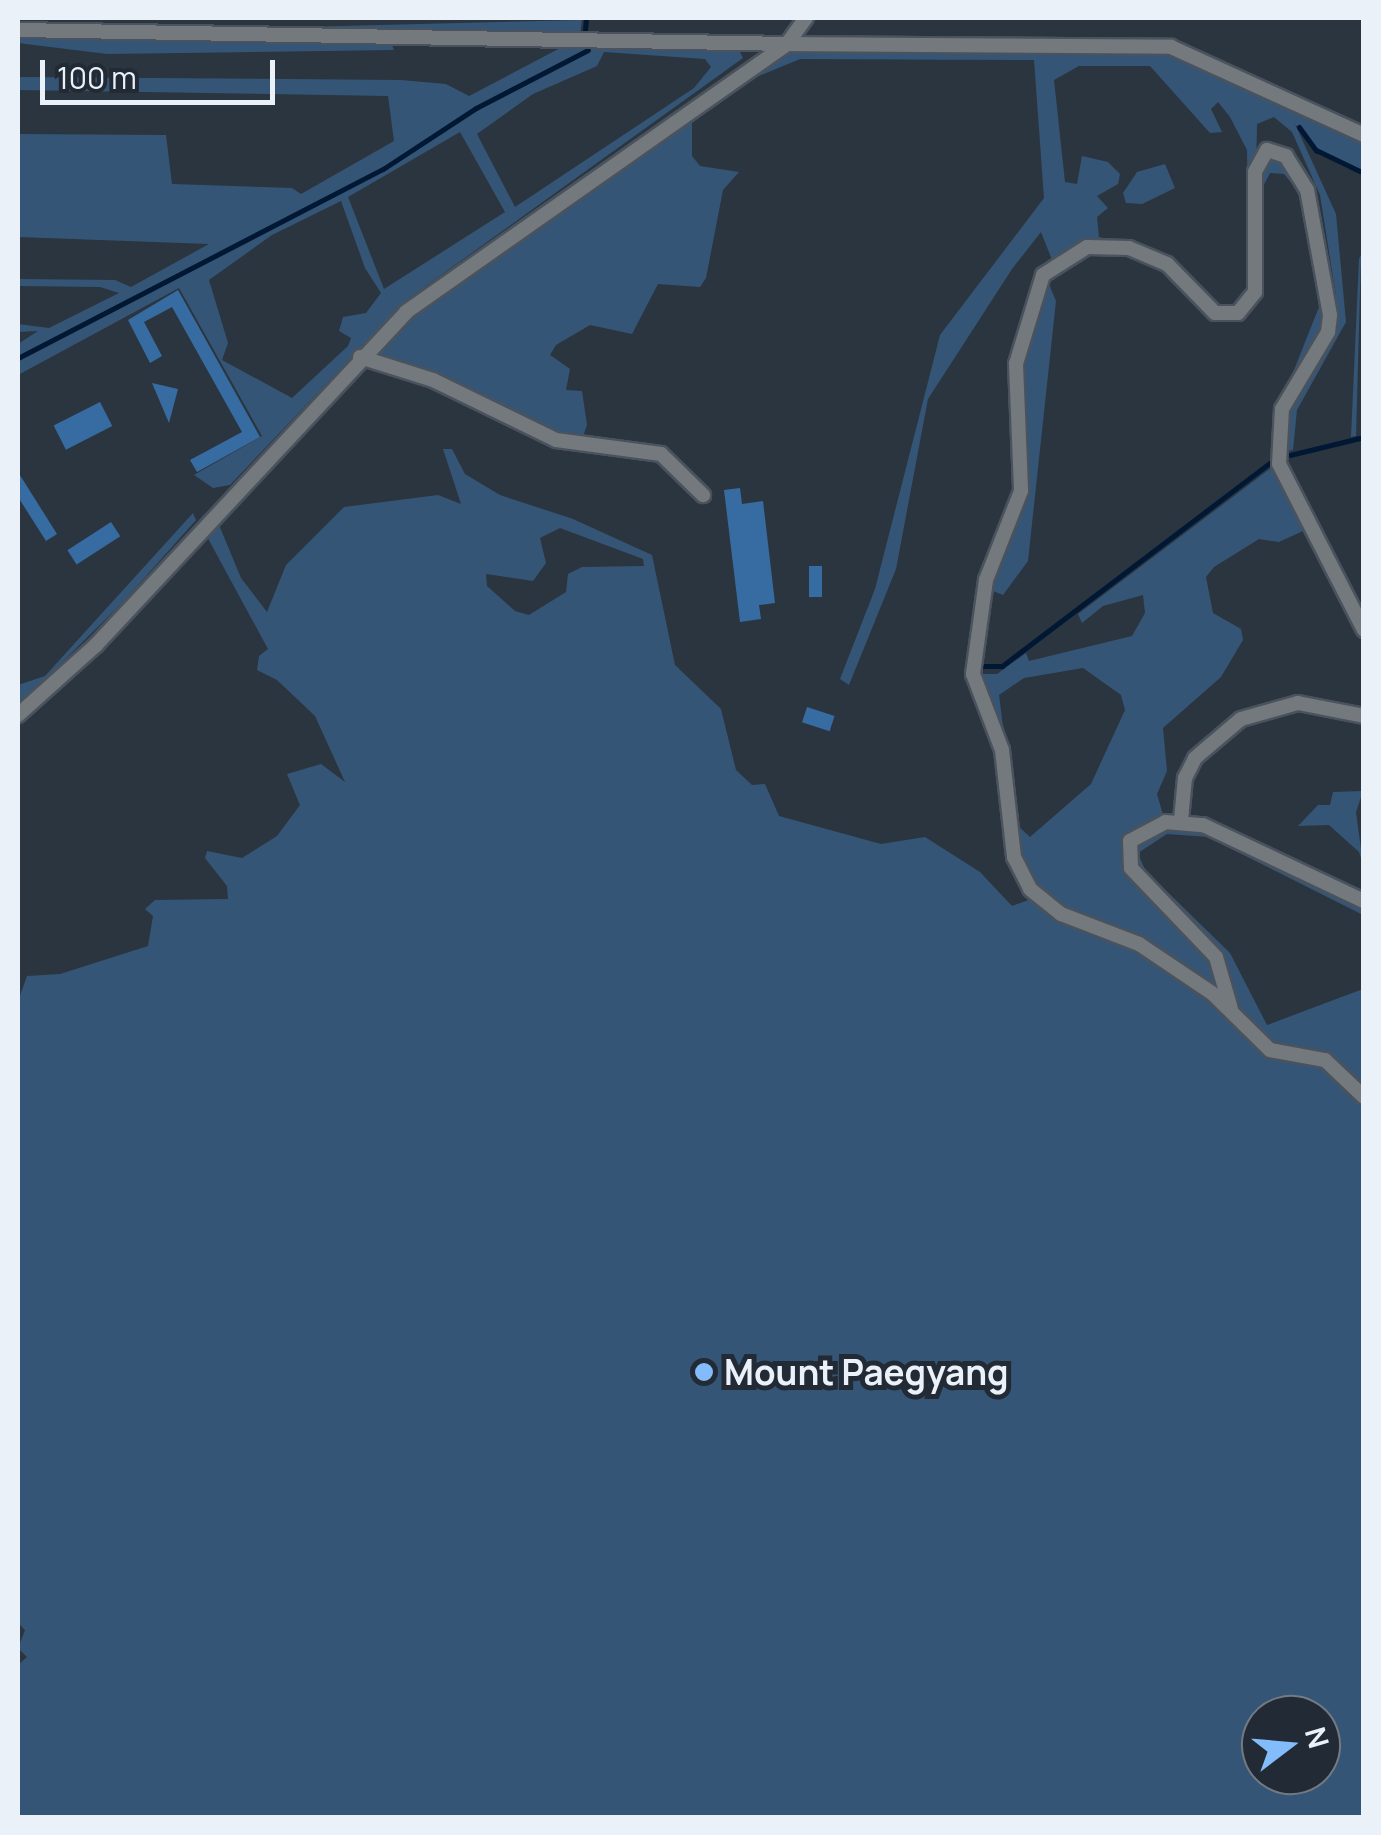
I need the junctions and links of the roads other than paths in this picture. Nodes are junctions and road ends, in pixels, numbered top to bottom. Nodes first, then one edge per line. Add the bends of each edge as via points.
1 (806, 18) edge
2 (18, 30) edge
3 (787, 44) junction
4 (1364, 135) edge
5 (360, 357) junction
6 (703, 495) dead end
7 (1364, 630) edge
8 (18, 716) edge
9 (1364, 716) edge
10 (1181, 820) junction
11 (1364, 901) edge
12 (1230, 1009) junction
13 (1364, 1097) edge

1 - 3 street
2 - 3 street
3 - 4 street via 1171,47
3 - 5 street via 445,282
5 - 6 street via 433,380 556,440 661,454
5 - 8 street via 96,644
7 - 12 street via 1278,464 1282,408 1328,332 1330,315 1307,190 1286,156 1268,150 1255,172 1255,292 1238,314 1215,313 1167,264 1129,248 1087,246 1043,275 1016,364 1021,491 986,580 972,674 1002,750 1014,857 1030,889 1061,914 1138,944
9 - 10 street via 1298,703 1241,719 1196,758 1185,778
10 - 11 street via 1249,842
10 - 12 street via 1143,832 1126,852 1144,884 1216,957
12 - 13 street via 1270,1050 1325,1060

